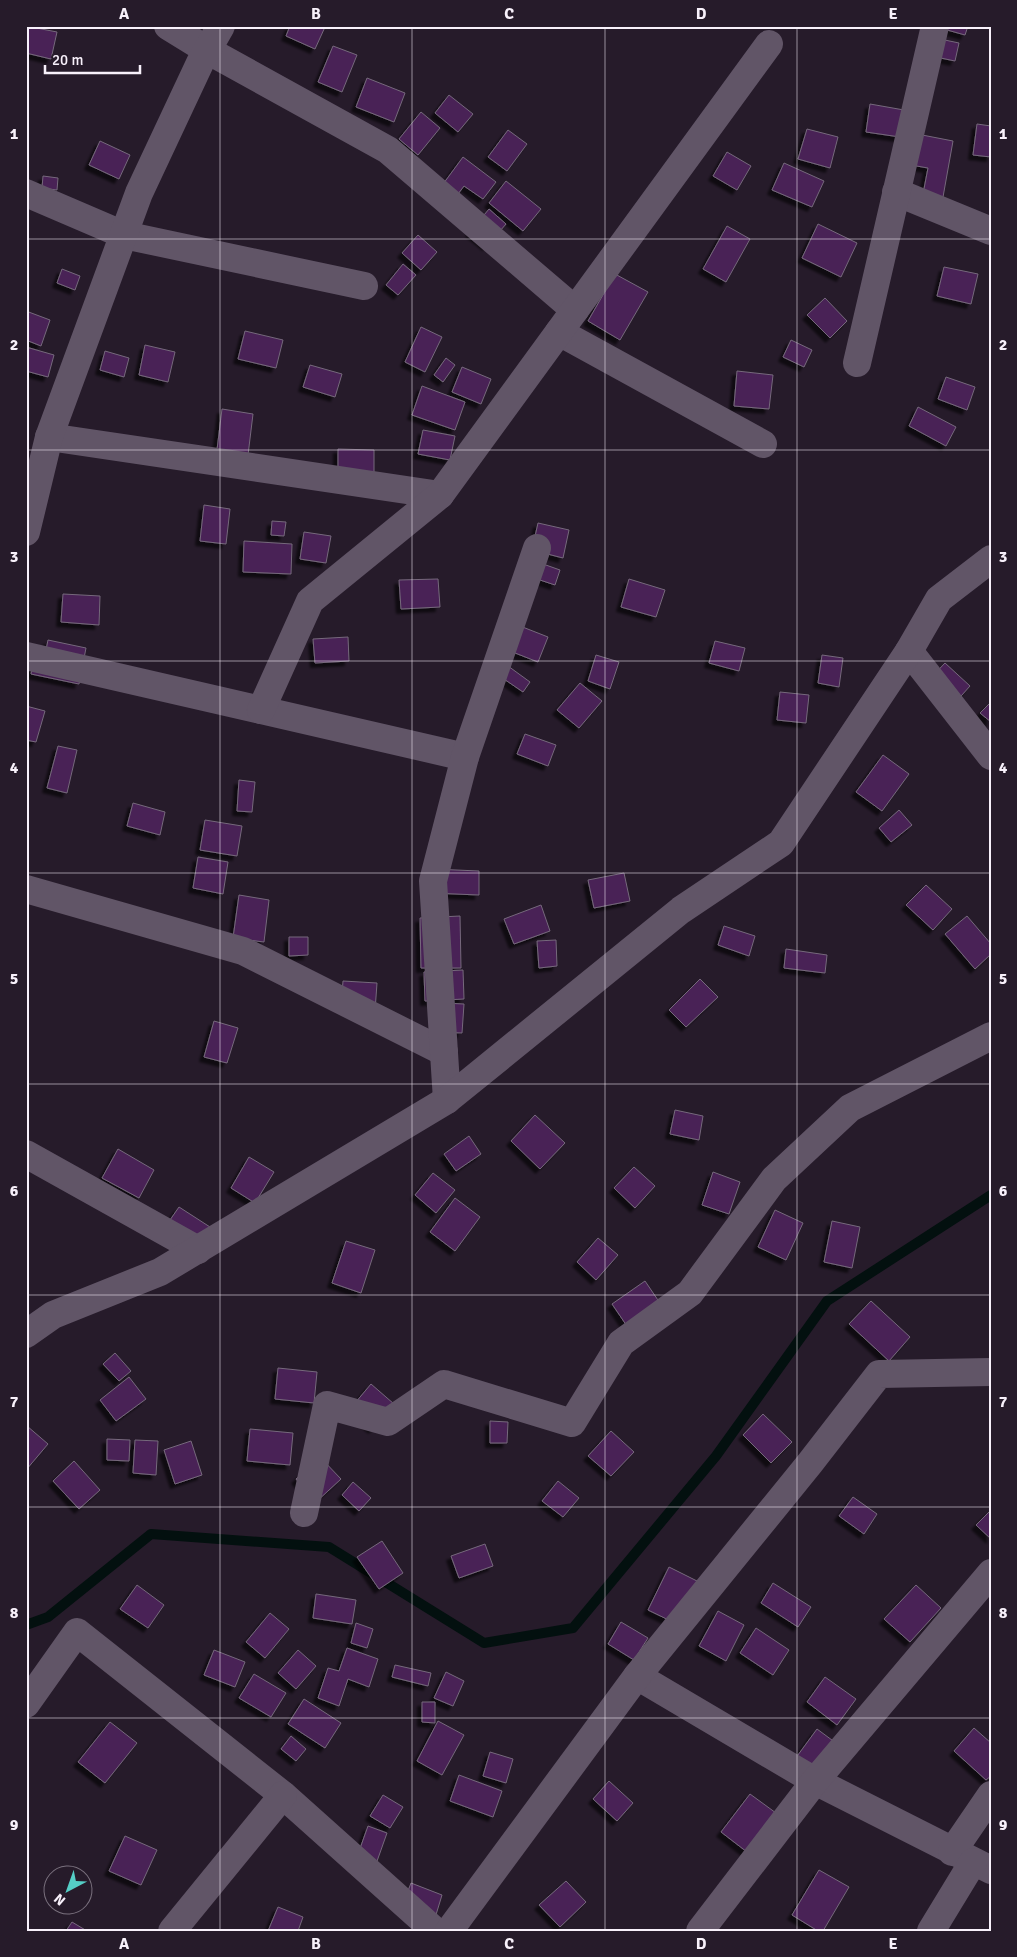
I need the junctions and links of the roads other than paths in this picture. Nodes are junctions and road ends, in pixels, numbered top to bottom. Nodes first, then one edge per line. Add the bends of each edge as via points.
1 (168, 26) edge
2 (220, 26) edge
3 (935, 26) edge
4 (769, 44) dead end
5 (207, 50) junction
6 (896, 192) junction
7 (26, 193) edge
8 (991, 231) edge
9 (124, 235) junction
10 (364, 286) dead end
11 (575, 310) junction
12 (559, 332) junction
13 (857, 363) dead end
14 (49, 437) junction
15 (764, 444) dead end
16 (440, 495) junction
17 (26, 532) edge
18 (537, 548) dead end
19 (991, 559) edge
20 (909, 651) junction
21 (26, 656) edge
22 (262, 710) junction
23 (991, 756) edge
24 (465, 757) junction
25 (26, 889) edge
26 (991, 1036) edge
27 (444, 1052) junction
28 (447, 1100) junction
29 (26, 1154) edge
30 (198, 1250) junction
31 (26, 1334) edge
32 (991, 1372) edge
33 (304, 1513) dead end
34 (991, 1572) edge
35 (637, 1676) junction
36 (26, 1704) edge
37 (815, 1781) junction
38 (283, 1795) junction
39 (991, 1795) edge
40 (972, 1861) edge
41 (172, 1931) edge
42 (435, 1931) edge
43 (449, 1931) edge
44 (700, 1931) edge
45 (931, 1931) edge

1 - 5 street
2 - 5 street
3 - 6 street
4 - 11 street
5 - 9 street via 139,193
5 - 11 street via 388,150
6 - 8 street
6 - 13 street
7 - 9 street
9 - 10 street
9 - 14 street
11 - 12 street
12 - 15 street
12 - 16 street
14 - 16 street
14 - 17 street
16 - 22 street via 310,601
18 - 24 street
19 - 20 street via 939,599
20 - 23 street
20 - 28 street via 781,843 681,910
21 - 22 street
22 - 24 street
24 - 27 street via 433,881
25 - 27 street via 243,951
26 - 33 street via 850,1108 774,1179 690,1294 621,1344 572,1423 444,1384 388,1422 327,1405
27 - 28 street
28 - 30 street
29 - 30 street
30 - 31 street via 160,1272 54,1315
32 - 35 street via 879,1374
34 - 37 street
35 - 37 street
35 - 43 street
36 - 38 street via 77,1632
37 - 40 street
37 - 44 street
38 - 41 street
38 - 42 street
39 - 40 street
40 - 45 street

